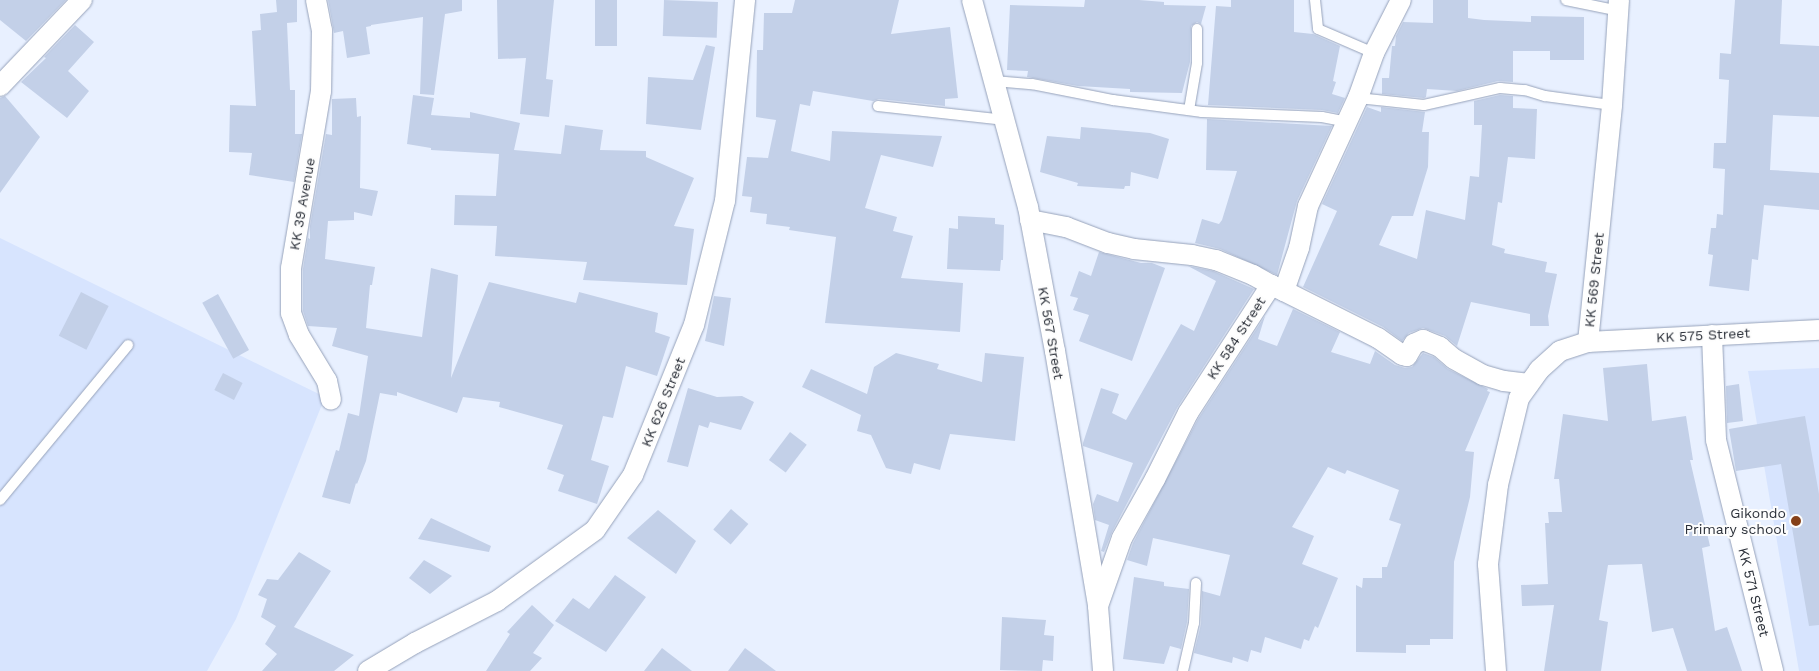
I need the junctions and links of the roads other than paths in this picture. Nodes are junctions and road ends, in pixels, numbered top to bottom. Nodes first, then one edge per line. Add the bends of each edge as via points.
1 (82, 0) edge
2 (316, 0) edge
3 (745, 0) edge
4 (972, 0) edge
5 (1314, 0) edge
6 (1401, 0) edge
7 (1566, 0) edge
8 (1619, 5) edge
9 (1197, 30) dead end
10 (1374, 54) junction
11 (994, 81) junction
12 (0, 86) edge
13 (1358, 98) junction
14 (1612, 105) junction
15 (878, 106) dead end
16 (1189, 110) junction
17 (1005, 120) junction
18 (1347, 122) junction
19 (1030, 220) junction
20 (1277, 288) junction
21 (1819, 330) edge
22 (1712, 335) junction
23 (1588, 342) junction
24 (128, 345) dead end
25 (1529, 384) junction
26 (331, 400) dead end
27 (0, 500) edge
28 (1196, 583) dead end
29 (1098, 606) junction
30 (368, 671) edge
31 (1104, 671) edge
32 (1184, 671) edge
33 (1496, 671) edge
34 (1773, 671) edge

1 - 12 street
2 - 26 street, KK 39 Avenue via 322,30 321,91 291,268 291,313 299,335 327,381
3 - 30 street, KK 626 Street via 725,201 694,325 633,475 595,530 497,601 414,643
4 - 11 street, KK 567 Street
5 - 10 lane via 1318,29
6 - 10 street, KK 584 Street
7 - 8 lane
8 - 14 street, KK 569 Street
9 - 16 lane via 1197,63
10 - 13 street, KK 584 Street
11 - 16 lane via 1032,84 1113,100
11 - 17 street, KK 567 Street
13 - 14 lane via 1424,105 1500,88
13 - 18 street, KK 584 Street
14 - 23 street, KK 569 Street
15 - 17 lane
16 - 18 lane via 1322,117
17 - 19 street, KK 567 Street
18 - 20 street, KK 584 Street via 1308,206 1299,248
19 - 20 street via 1066,227 1134,249 1216,260
19 - 29 street, KK 567 Street
20 - 25 street via 1378,338 1402,355 1407,356 1414,344 1423,340 1484,375
20 - 29 street, KK 584 Street via 1188,413 1156,480 1122,538
21 - 22 street, KK 575 Street
22 - 23 street, KK 575 Street
22 - 34 street, KK 571 Street via 1716,440
23 - 25 street, KK 569 Street via 1560,351
24 - 27 lane
25 - 33 street, KK 569 Street via 1519,398 1507,443 1488,564
28 - 32 lane via 1194,623
29 - 31 street, KK 567 Street

